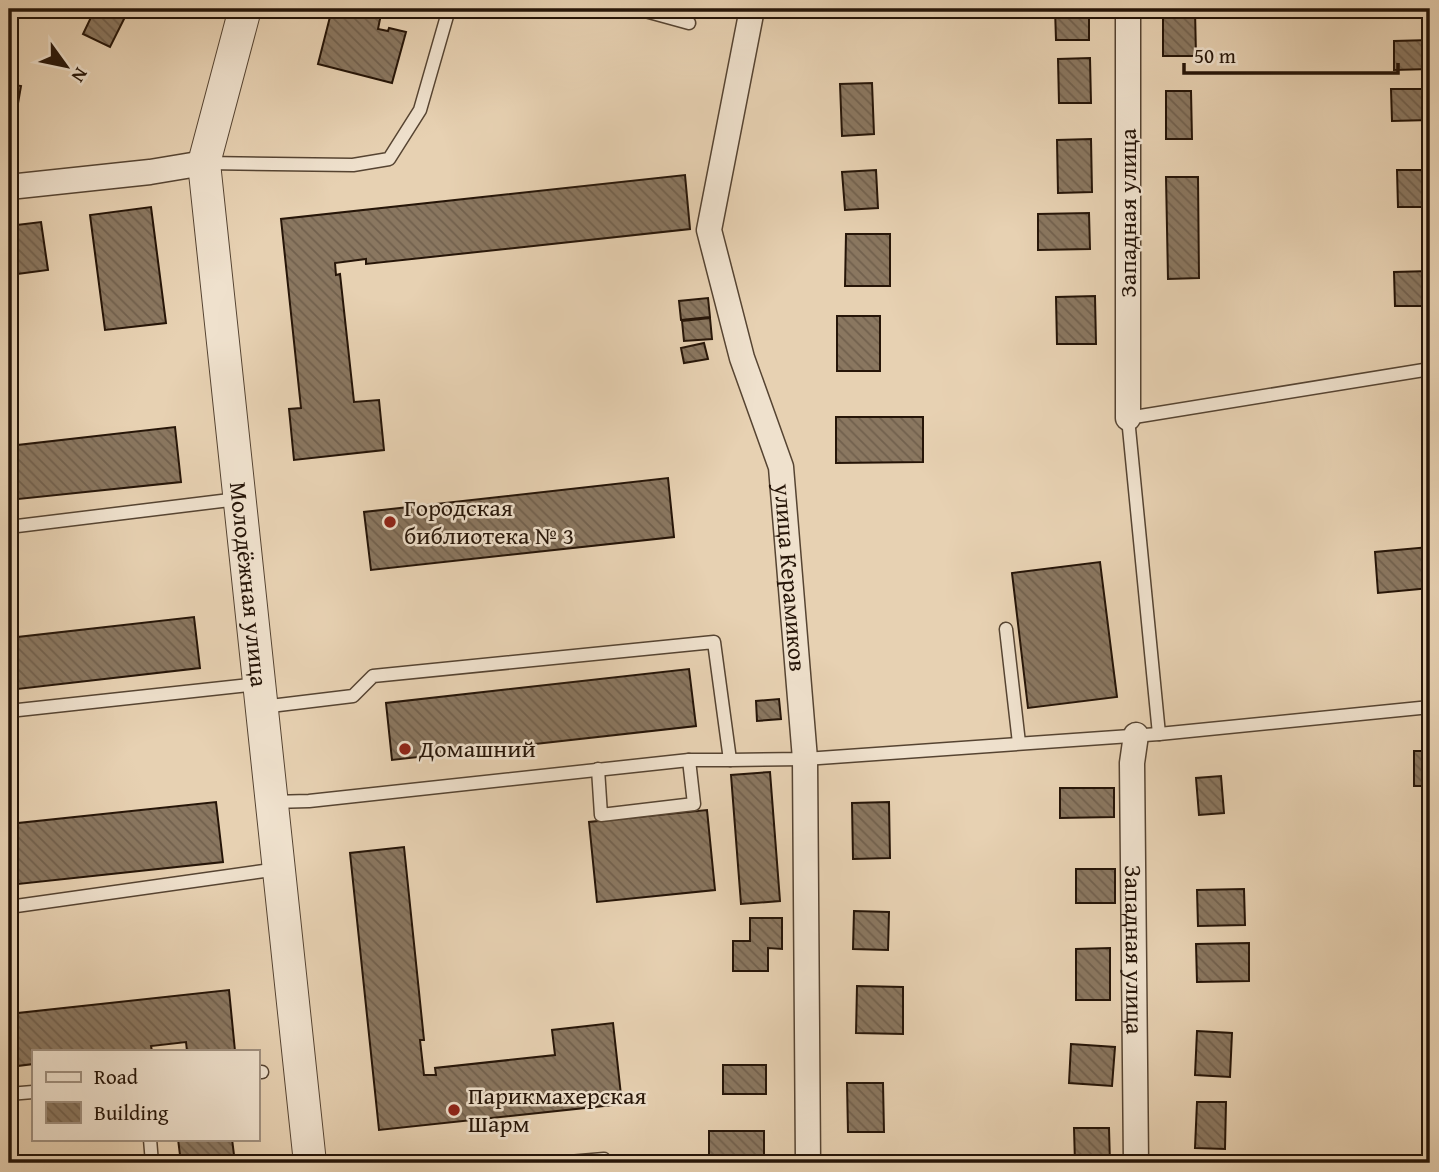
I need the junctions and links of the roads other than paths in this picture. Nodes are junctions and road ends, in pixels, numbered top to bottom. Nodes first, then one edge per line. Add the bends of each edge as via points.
1 (245, 9) edge
2 (449, 9) edge
3 (638, 9) edge
4 (752, 9) edge
5 (1128, 9) edge
6 (690, 23) dead end
7 (204, 163) junction
8 (9, 187) edge
9 (1430, 369) edge
10 (1128, 418) junction
11 (240, 499) junction
12 (9, 527) edge
13 (1006, 629) dead end
14 (261, 696) junction
15 (1430, 707) edge
16 (9, 711) edge
17 (1147, 735) junction
18 (1019, 743) junction
19 (805, 759) junction
20 (689, 760) junction
21 (730, 760) junction
22 (598, 769) junction
23 (271, 802) junction
24 (278, 869) junction
25 (9, 907) edge
26 (32, 1092) edge
27 (9, 1094) edge
28 (149, 1140) edge
29 (152, 1163) edge
30 (310, 1163) edge
31 (557, 1163) edge
32 (605, 1163) edge
33 (808, 1163) edge
34 (1136, 1163) edge

1 - 7 street, Молодёжная улица
2 - 7 lane via 420,110 389,159 353,164
3 - 6 lane
4 - 19 street, улица Керамиков via 709,230 742,358 781,467
5 - 10 street, Западная улица
7 - 8 street
7 - 11 street, Молодёжная улица
9 - 10 lane
10 - 17 lane
11 - 12 lane
11 - 14 street, Молодёжная улица
13 - 18 lane
14 - 16 lane
14 - 21 lane via 353,696 373,676 714,642
14 - 23 street, Молодёжная улица
15 - 17 lane
17 - 18 lane
17 - 34 street, Западная улица via 1132,763
18 - 19 lane
19 - 21 lane
19 - 33 street, улица Керамиков
20 - 21 lane
20 - 22 lane
20 - 22 lane via 694,804 601,815
22 - 23 lane
23 - 24 street, Молодёжная улица
24 - 25 lane
24 - 30 street, Молодёжная улица
26 - 27 lane
28 - 29 lane
31 - 32 lane via 604,1159

